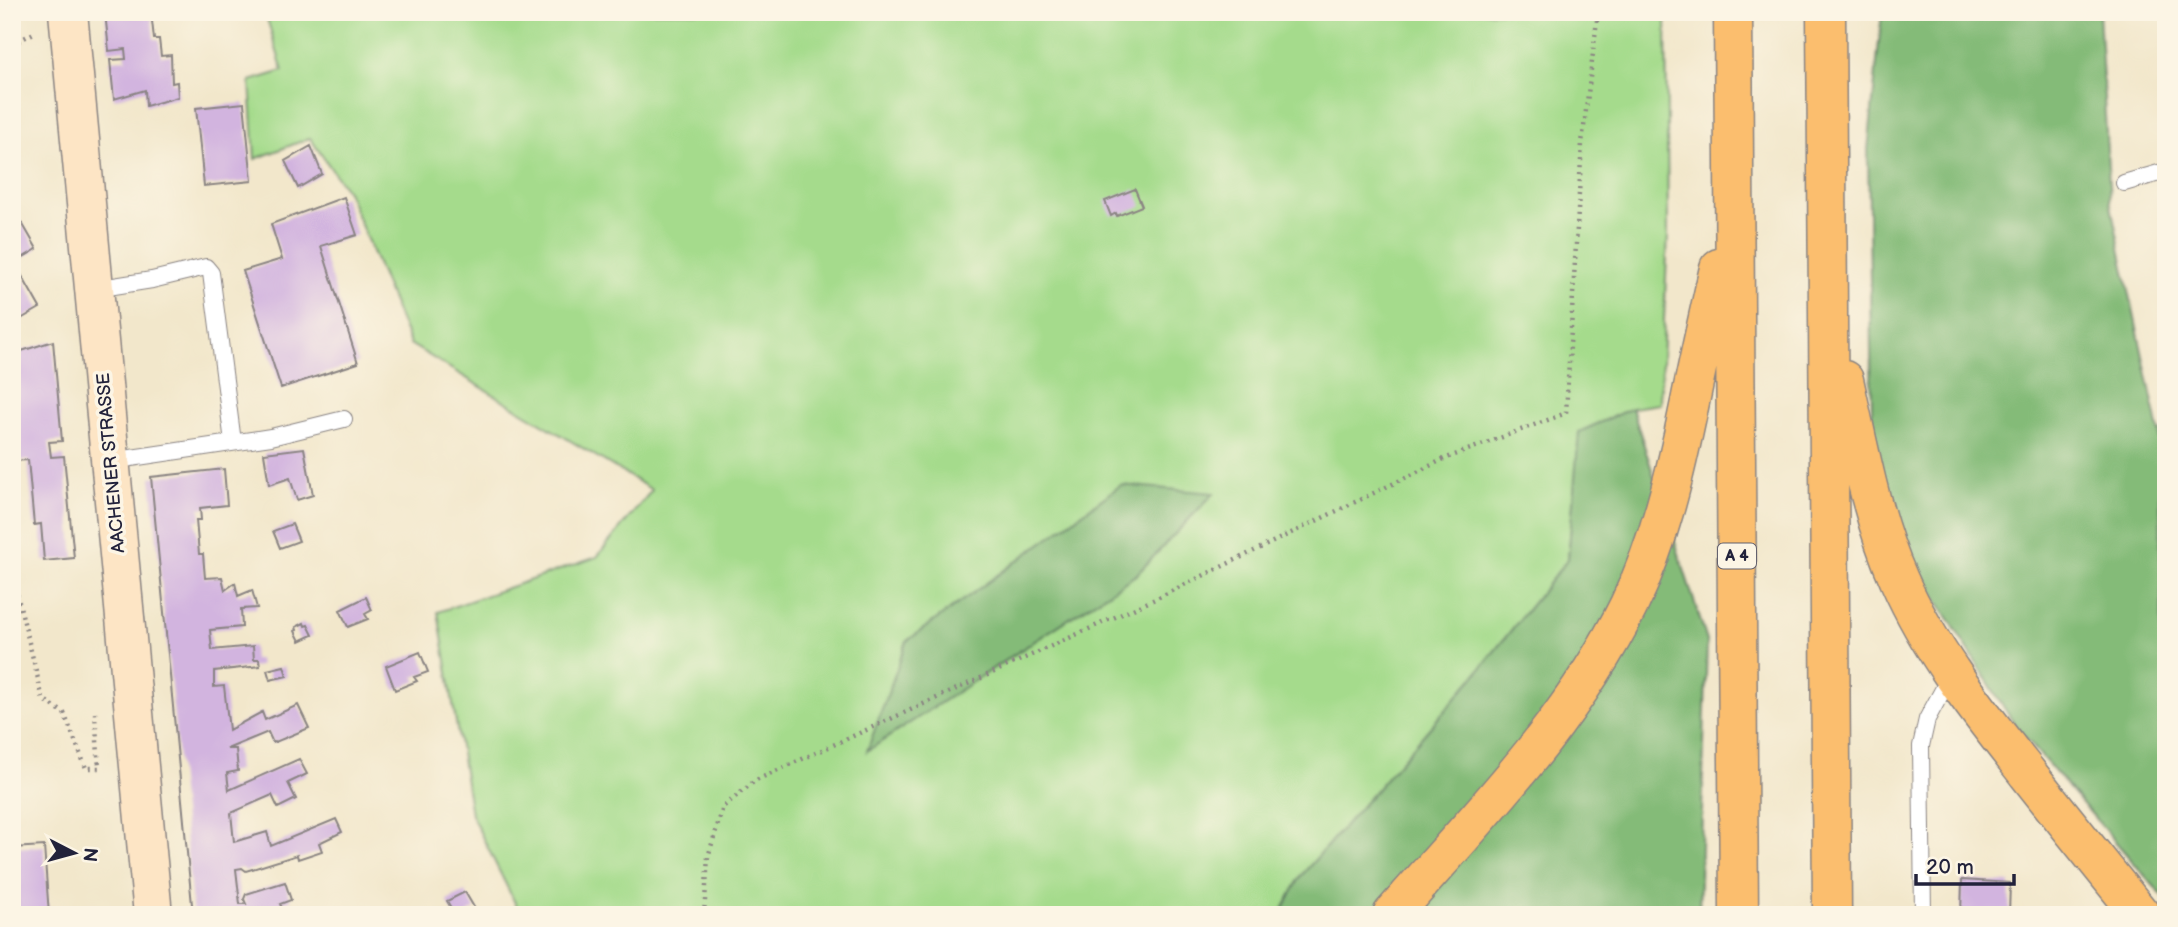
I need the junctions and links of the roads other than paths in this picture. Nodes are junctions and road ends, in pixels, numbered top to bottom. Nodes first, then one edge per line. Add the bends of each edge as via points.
1 (68, 12) edge
2 (1733, 12) edge
3 (1826, 12) edge
4 (2166, 171) edge
5 (2124, 183) dead end
6 (1734, 197) junction
7 (95, 289) junction
8 (1827, 307) junction
9 (344, 419) dead end
10 (233, 442) junction
11 (111, 461) junction
12 (1952, 673) junction
13 (153, 915) edge
14 (1392, 915) edge
15 (1739, 915) edge
16 (1832, 915) edge
17 (1923, 915) edge
18 (2141, 915) edge

1 - 7 main road, AACHENER STRASSE
2 - 6 highway, A 4
3 - 8 highway
4 - 5 lane
6 - 14 highway via 1677,466 1630,603 1565,711
6 - 15 highway, A 4
7 - 10 lane via 206,267 211,272
7 - 11 main road, AACHENER STRASSE
8 - 12 highway via 1886,547 1917,617
8 - 16 highway
9 - 10 lane
10 - 11 lane
11 - 13 main road, AACHENER STRASSE
12 - 17 lane via 1927,719 1921,746
12 - 18 highway via 1985,721

